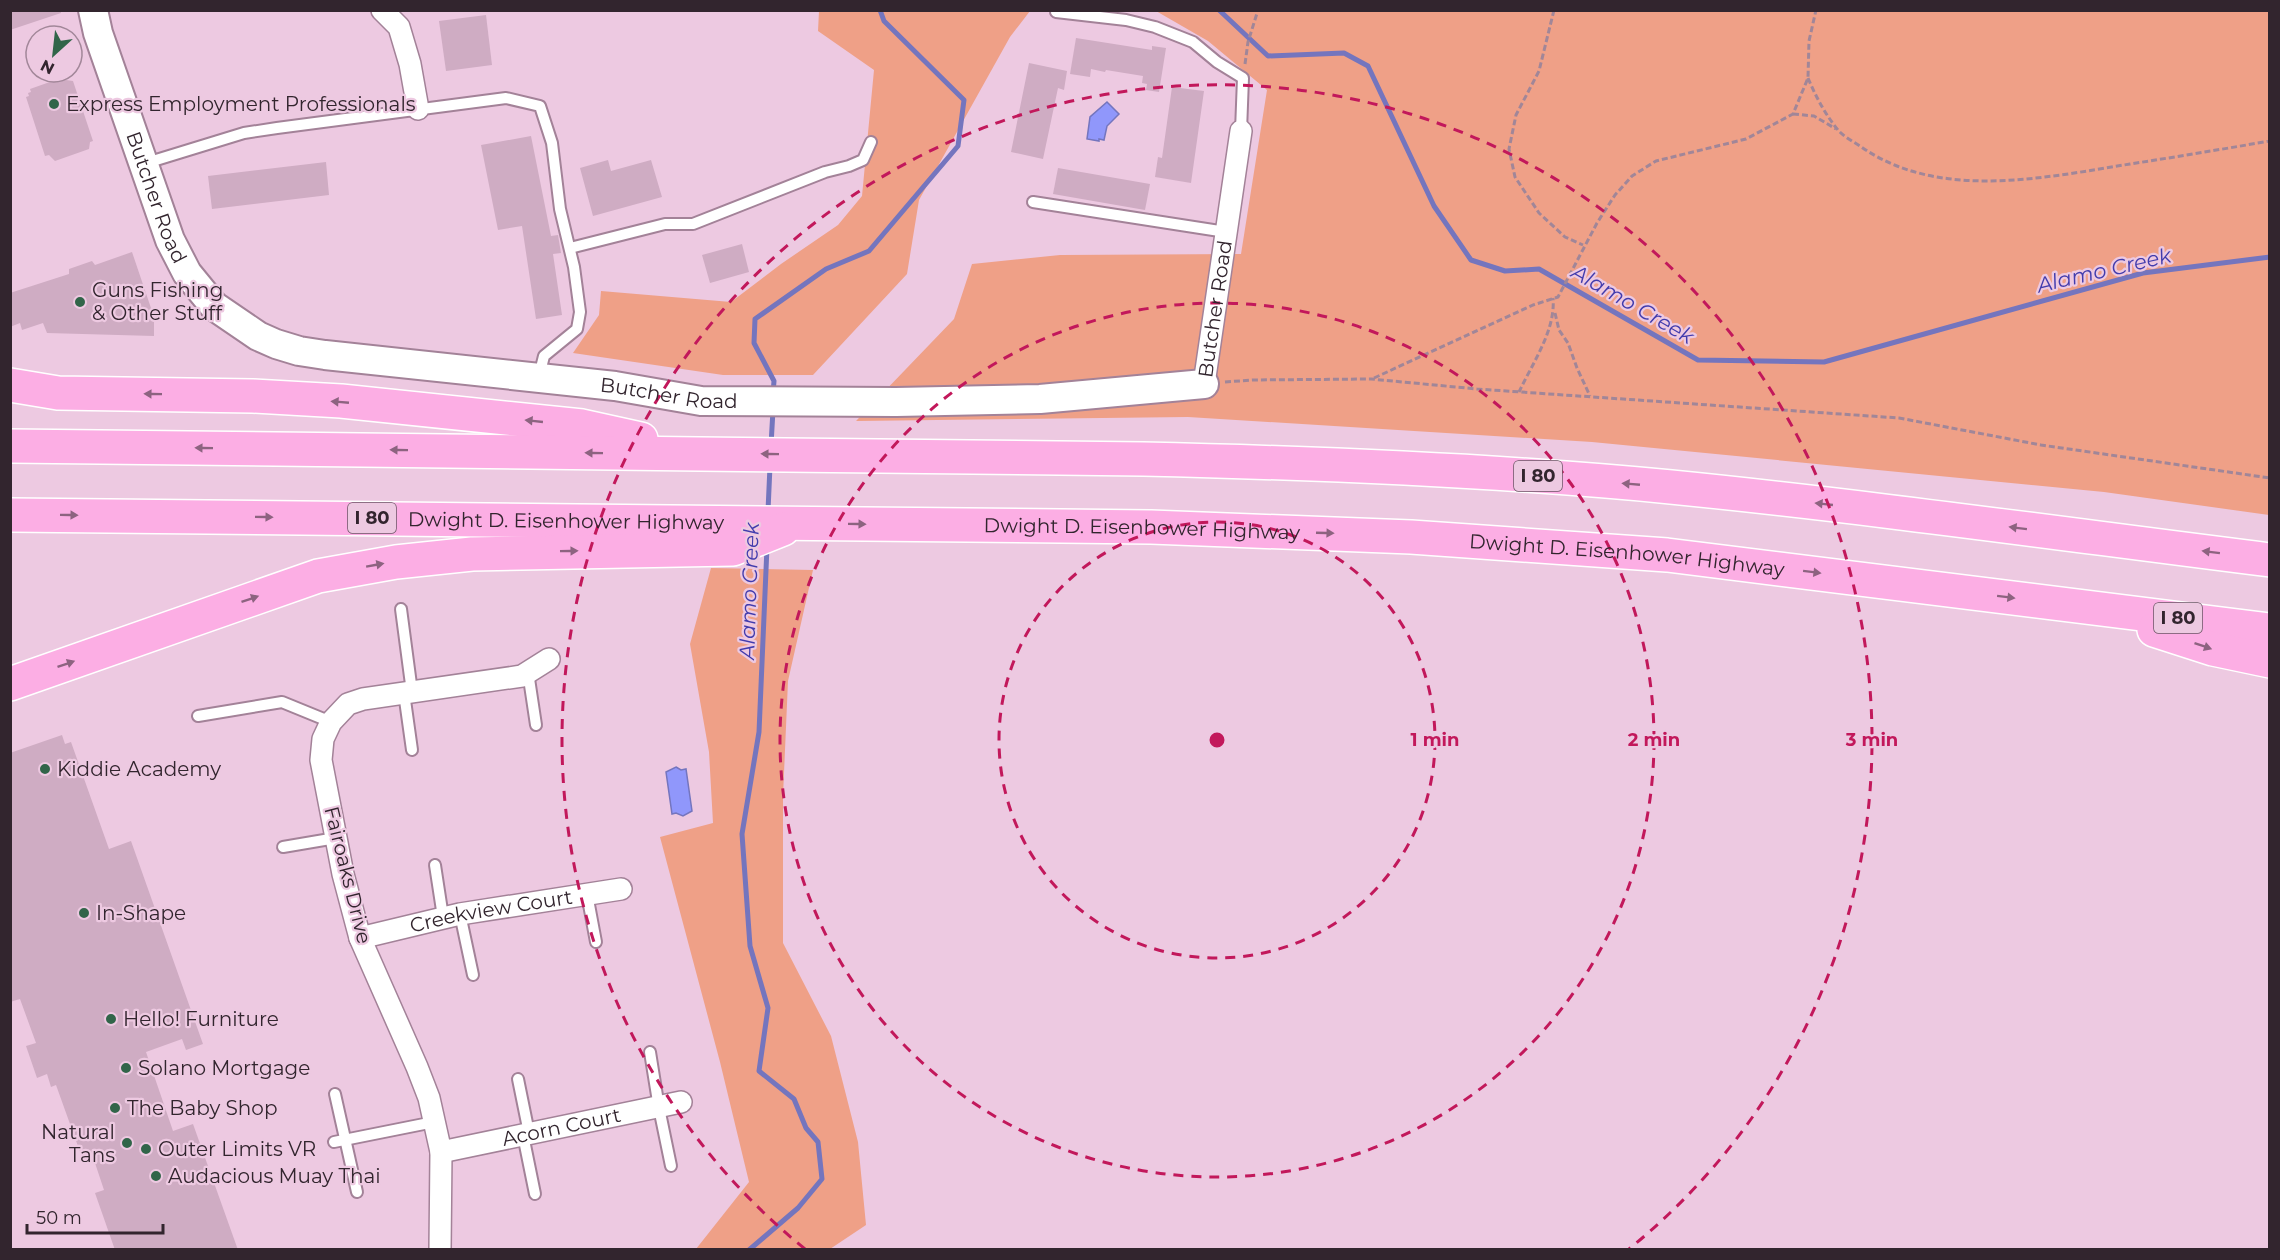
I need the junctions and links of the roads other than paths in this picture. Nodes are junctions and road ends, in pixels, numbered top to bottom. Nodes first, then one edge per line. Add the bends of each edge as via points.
1 (382, 10) edge
2 (95, 11) edge
3 (1056, 12) edge
4 (418, 109) junction
5 (1241, 131) joint
6 (871, 142) dead end
7 (143, 164) junction
8 (1033, 202) dead end
9 (1226, 232) junction
10 (570, 248) junction
11 (538, 379) junction
12 (1204, 384) joint
13 (10, 385) edge
14 (58, 393) junction
15 (10, 397) edge
16 (10, 446) edge
17 (727, 454) junction
18 (10, 515) edge
19 (734, 536) junction
20 (2270, 560) edge
21 (2087, 607) junction
22 (401, 609) dead end
23 (2270, 630) edge
24 (549, 659) dead end
25 (2270, 661) edge
26 (528, 672) junction
27 (10, 684) edge
28 (408, 692) junction
29 (198, 716) dead end
30 (331, 722) junction
31 (536, 725) dead end
32 (412, 750) dead end
33 (336, 838) junction
34 (283, 847) dead end
35 (435, 865) dead end
36 (621, 889) dead end
37 (587, 894) junction
38 (451, 915) junction
39 (360, 938) junction
40 (596, 942) dead end
41 (473, 975) dead end
42 (650, 1052) dead end
43 (518, 1079) dead end
44 (335, 1094) dead end
45 (681, 1102) dead end
46 (659, 1108) junction
47 (434, 1122) junction
48 (526, 1134) junction
49 (346, 1140) junction
50 (334, 1142) dead end
51 (441, 1152) junction
52 (671, 1166) dead end
53 (357, 1192) dead end
54 (535, 1194) dead end
55 (440, 1250) edge

1 - 4 street via 399,27
2 - 7 street, Butcher Road via 98,33
3 - 5 lane via 1126,20 1193,42 1243,78
4 - 7 lane via 244,134
4 - 10 lane via 506,98 540,106 552,143 560,209
5 - 9 street, Butcher Road
6 - 10 lane via 863,160 693,224 665,224
7 - 11 street, Butcher Road via 186,273 214,306 258,336 299,351
8 - 9 lane
9 - 12 street, Butcher Road
10 - 11 lane via 580,312 577,330 544,356
11 - 12 street, Butcher Road via 615,386 701,401 796,402 1040,399
13 - 14 highway
14 - 15 highway
17 -> 14 highway via 582,426 341,401
17 -> 16 highway, I 80
20 -> 17 highway, I 80 via 1884,511 1540,476 1288,462
18 -> 19 highway, Dwight D. Eisenhower Highway / I 80
19 -> 21 highway, Dwight D. Eisenhower Highway / I 80 via 799,523 1151,527 1411,537 1667,555
27 -> 19 highway via 329,573 472,554
21 - 23 highway, Dwight D. Eisenhower Highway / I 80
21 -> 25 highway via 2213,649
22 - 28 lane
24 - 26 street
26 - 28 street
26 - 31 lane
28 - 30 street via 348,704
28 - 32 lane
29 - 30 lane via 282,702
30 - 33 street, Fairoaks Drive via 323,739 321,760
33 - 34 lane
33 - 39 street, Fairoaks Drive
35 - 38 lane
36 - 37 street, Creekview Court
37 - 38 street, Creekview Court
37 - 40 lane
38 - 39 street, Creekview Court
38 - 41 lane
39 - 47 street, Fairoaks Drive via 417,1067
42 - 46 lane
43 - 48 lane
44 - 49 lane
45 - 46 street, Acorn Court
46 - 48 street, Acorn Court
46 - 52 lane
47 - 49 lane
47 - 51 street, Fairoaks Drive
48 - 51 street, Acorn Court
48 - 54 lane
49 - 50 lane
49 - 53 lane
51 - 55 street, Fairoaks Drive

